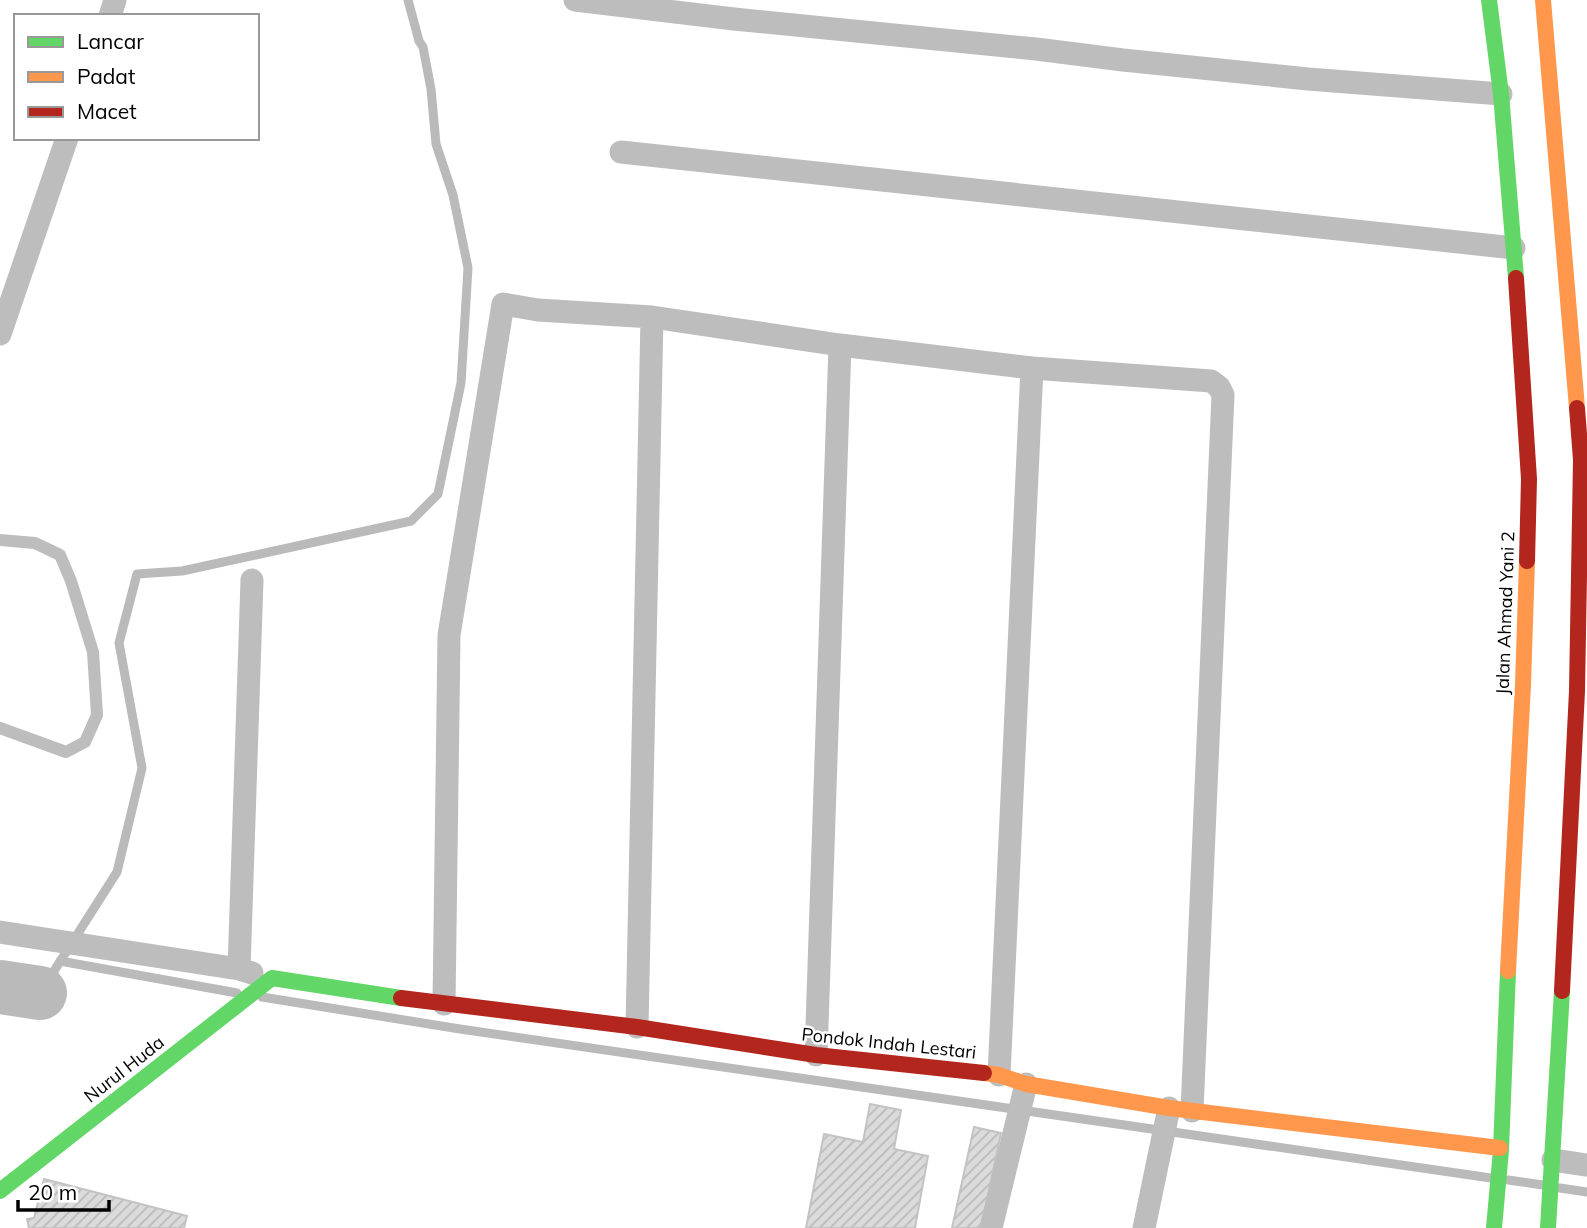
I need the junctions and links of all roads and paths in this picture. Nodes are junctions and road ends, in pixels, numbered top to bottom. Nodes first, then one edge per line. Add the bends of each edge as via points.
1 (575, 0) edge
2 (1489, 0) edge
3 (1543, 0) edge
4 (1501, 94) junction
5 (66, 140) edge
6 (621, 152) dead end
7 (1514, 248) junction
8 (652, 317) junction
9 (0, 334) edge
10 (840, 345) junction
11 (1032, 368) junction
12 (0, 540) edge
13 (252, 580) dead end
14 (0, 728) edge
15 (0, 932) edge
16 (239, 969) junction
17 (272, 978) junction
18 (444, 1004) junction
19 (637, 1027) junction
20 (816, 1055) junction
21 (999, 1074) junction
22 (1026, 1084) junction
23 (1169, 1108) junction
24 (1192, 1111) junction
25 (1500, 1149) junction
26 (1553, 1162) junction
27 (1587, 1165) edge
28 (0, 1191) edge
29 (1548, 1226) edge
30 (1494, 1227) edge
31 (991, 1228) edge
32 (1144, 1228) edge

1 - 4 street via 1308,79
2 - 4 main road, Jalan Ahmad Yani 2
3 - 26 main road via 1581,460 1577,691
4 - 7 main road, Jalan Ahmad Yani 2
5 - 9 street
6 - 7 street
7 - 25 main road, Jalan Ahmad Yani 2 via 1529,479
8 - 10 street
8 - 18 street via 503,304 449,635
8 - 19 street
10 - 11 street
10 - 20 street
11 - 21 street
11 - 24 street via 1211,381 1223,396
12 - 14 lane via 35,543 60,555 93,652 97,715 85,742 66,752
13 - 16 street
15 - 16 street
16 - 17 street
17 - 18 main road, Pondok Indah Lestari
17 - 28 main road, Nurul Huda
18 - 19 main road, Pondok Indah Lestari
19 - 20 main road, Pondok Indah Lestari
20 - 21 main road, Pondok Indah Lestari
21 - 22 main road, Pondok Indah Lestari
22 - 23 main road, Pondok Indah Lestari
22 - 31 street
23 - 24 main road, Pondok Indah Lestari
23 - 32 street
24 - 25 main road, Pondok Indah Lestari
25 - 30 main road, Jalan Ahmad Yani 2
26 - 27 street
26 - 29 main road

